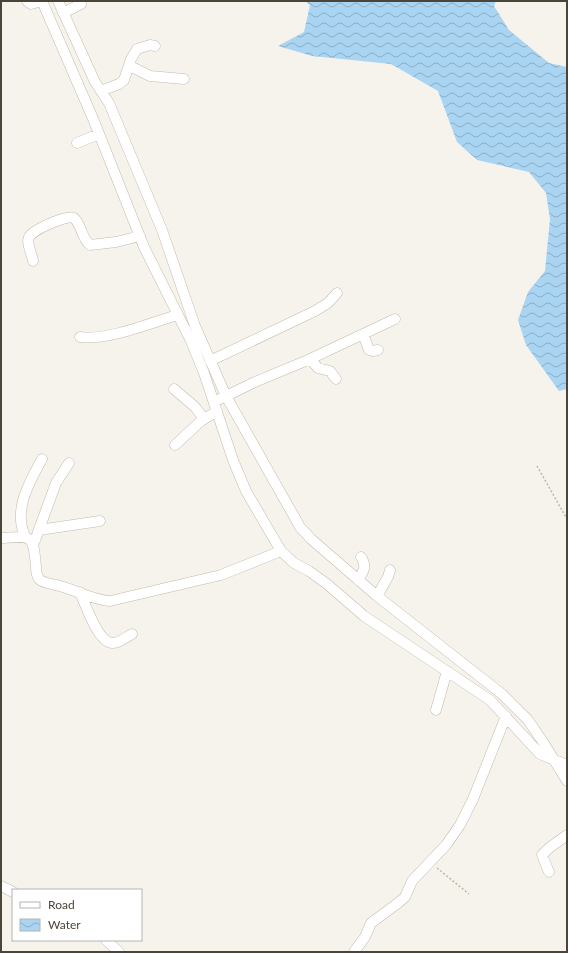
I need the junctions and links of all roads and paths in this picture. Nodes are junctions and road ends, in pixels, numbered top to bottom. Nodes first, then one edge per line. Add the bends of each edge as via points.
1 (27, 1) edge
2 (42, 1) edge
3 (58, 1) edge
4 (81, 4) dead end
5 (63, 13) junction
6 (155, 46) dead end
7 (130, 66) junction
8 (184, 79) dead end
9 (101, 91) junction
10 (99, 134) junction
11 (77, 143) dead end
12 (140, 236) junction
13 (33, 261) dead end
14 (338, 293) dead end
15 (177, 315) junction
16 (395, 319) dead end
17 (363, 334) junction
18 (80, 337) dead end
19 (378, 350) dead end
20 (310, 359) junction
21 (210, 360) junction
22 (336, 379) dead end
23 (174, 389) dead end
24 (220, 401) junction
25 (204, 419) junction
26 (175, 445) dead end
27 (42, 459) dead end
28 (69, 463) dead end
29 (537, 466) dead end
30 (567, 519) edge
31 (100, 521) dead end
32 (39, 530) junction
33 (25, 536) junction
34 (1, 538) edge
35 (34, 543) junction
36 (281, 551) junction
37 (361, 557) dead end
38 (390, 570) dead end
39 (358, 580) junction
40 (80, 592) junction
41 (377, 596) junction
42 (132, 634) dead end
43 (447, 671) junction
44 (436, 710) dead end
45 (506, 716) junction
46 (548, 757) junction
47 (567, 765) edge
48 (567, 781) edge
49 (567, 835) edge
50 (429, 862) junction
51 (549, 872) dead end
52 (1, 886) edge
53 (12, 892) edge
54 (469, 894) dead end
55 (107, 941) edge
56 (119, 952) edge
57 (354, 952) edge

1 - 2 street via 31,4
2 - 10 street
3 - 5 street
4 - 5 street
5 - 9 street
6 - 7 street via 137,49
7 - 8 street via 150,76
7 - 9 street via 124,80
9 - 21 street via 162,230 192,319
10 - 11 street
10 - 12 street
12 - 13 street via 116,242 90,244 85,241 74,218 61,218 29,236 28,243
12 - 15 street via 154,271
14 - 21 street via 315,311
15 - 18 street via 106,335
15 - 24 street
16 - 17 street
17 - 19 street via 369,350
17 - 20 street
20 - 22 street via 318,368 330,371
20 - 24 street
21 - 24 street
23 - 25 street via 195,407
24 - 25 street
24 - 36 street via 233,460 246,491
24 - 39 street via 300,527
25 - 26 street
27 - 33 street via 27,487 20,518 20,526
28 - 32 street via 56,483
29 - 30 path
31 - 32 street
32 - 35 street
33 - 34 street
33 - 35 street
35 - 40 street via 39,579
36 - 40 street via 221,575 110,601
36 - 43 street via 294,563 327,584 364,616
37 - 39 street via 365,562 365,568
38 - 41 street
39 - 41 street
40 - 42 street via 97,629 109,642 113,644
41 - 46 street via 502,694 528,720
43 - 44 street
43 - 45 street via 490,700
45 - 46 street
45 - 50 street via 460,825 446,845
46 - 47 street
46 - 48 street
49 - 51 street via 543,854
50 - 54 path
50 - 57 street via 412,881 402,900 371,923
52 - 53 street
55 - 56 street

